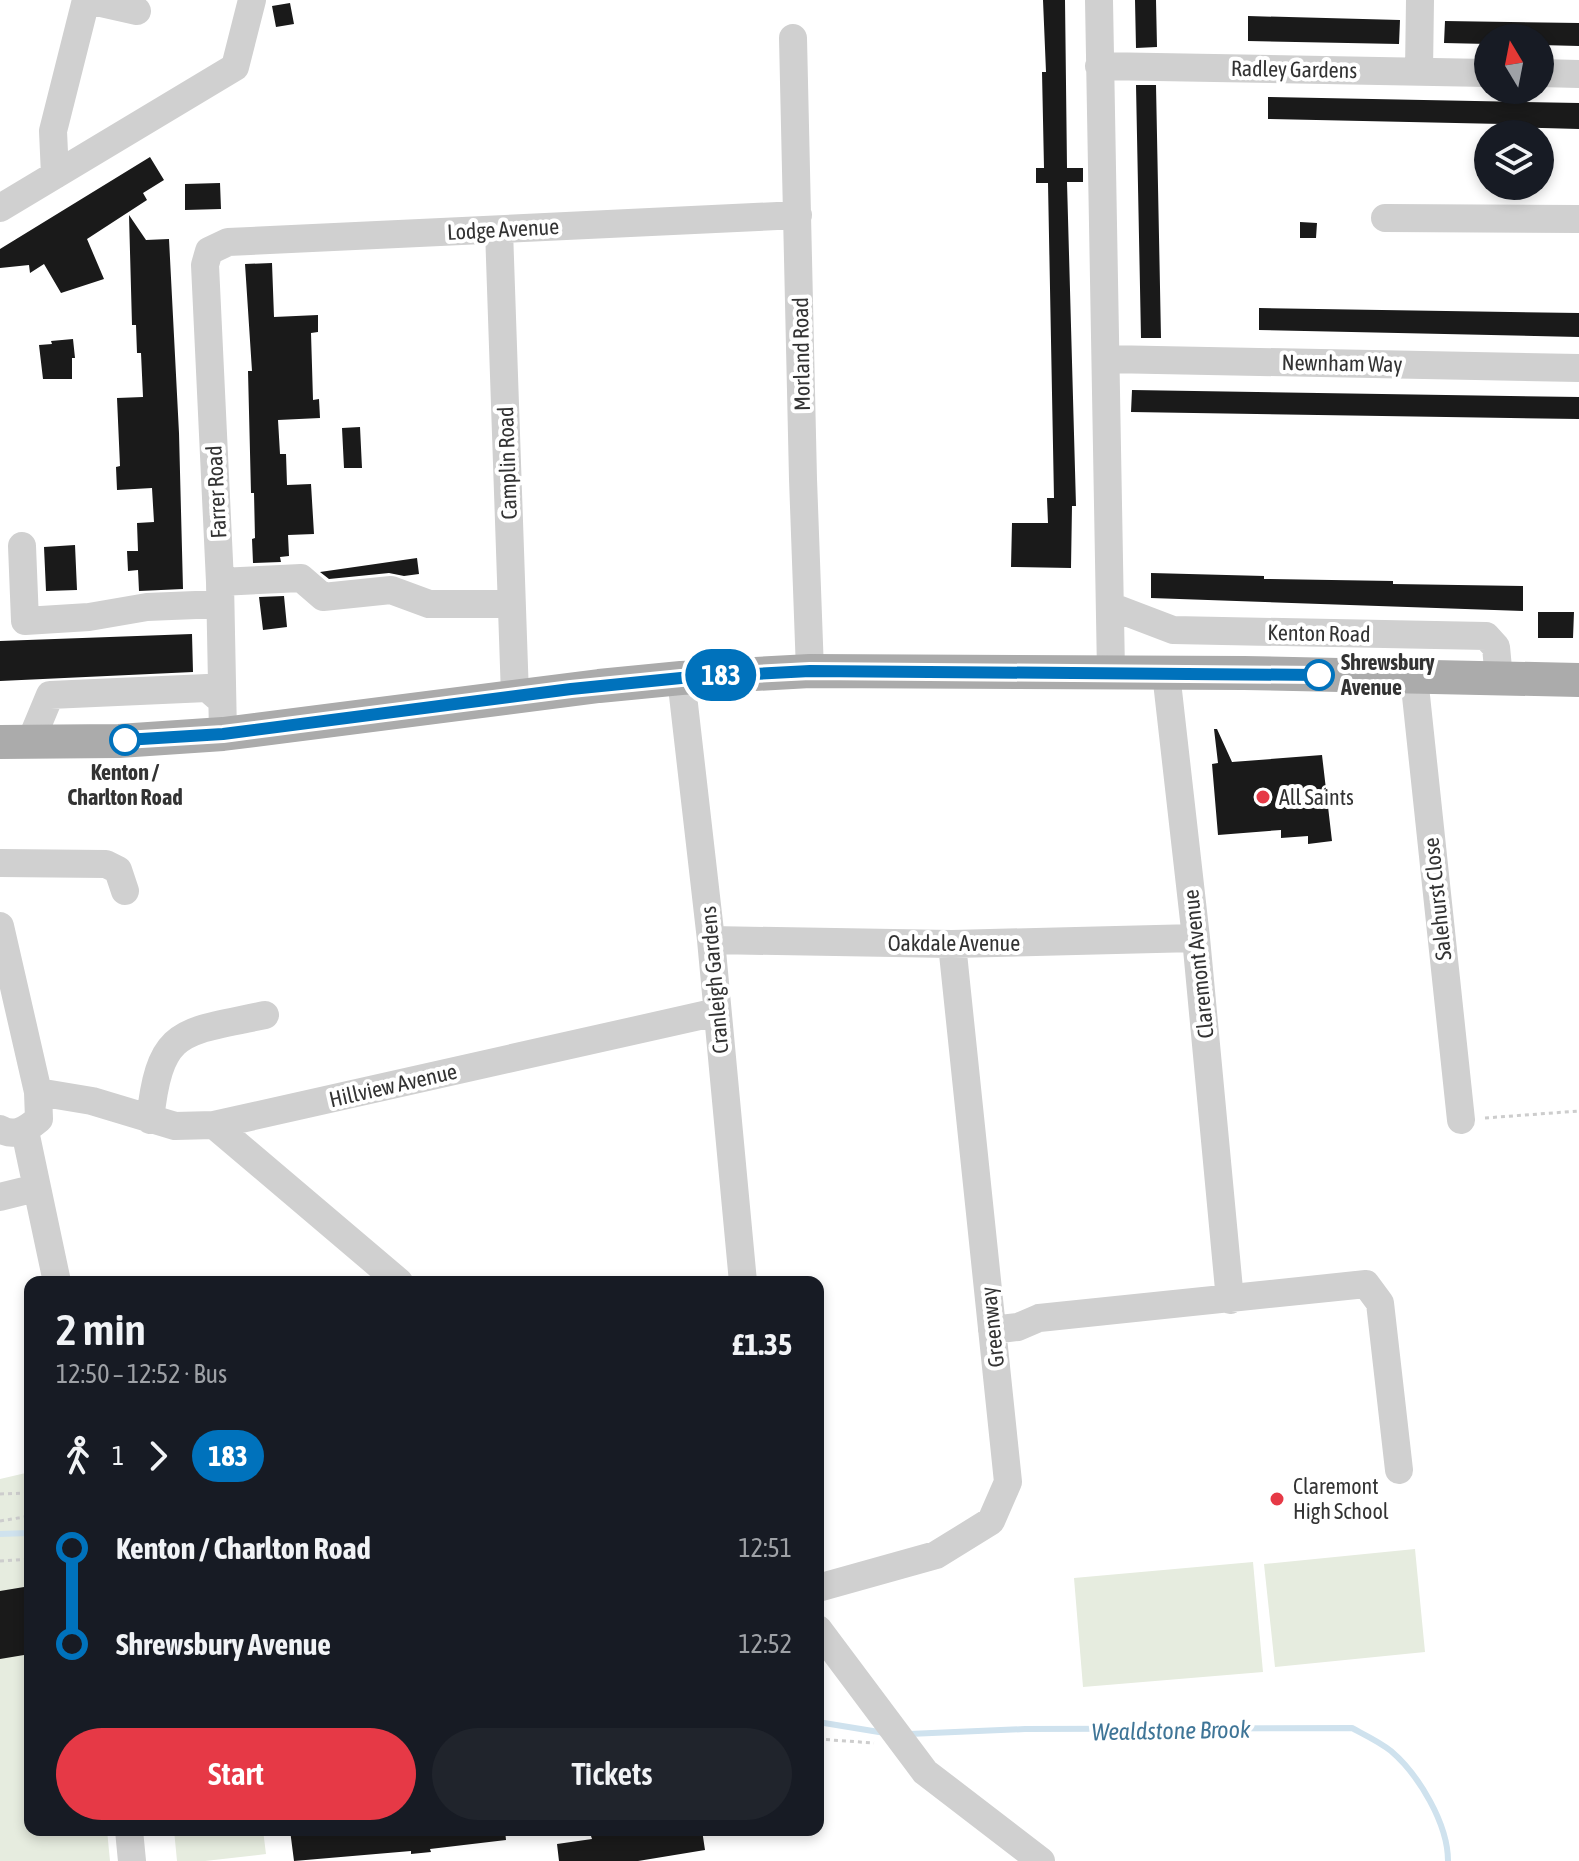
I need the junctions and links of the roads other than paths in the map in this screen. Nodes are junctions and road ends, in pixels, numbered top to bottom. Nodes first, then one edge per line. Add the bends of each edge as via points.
1 (87, 0) edge
2 (252, 0) edge
3 (1099, 0) edge
4 (1420, 0) edge
5 (137, 11) dead end
6 (793, 38) dead end
7 (1099, 66) junction
8 (1419, 71) junction
9 (1474, 73) edge
10 (1554, 73) edge
11 (1579, 74) edge
12 (55, 175) junction
13 (0, 208) edge
14 (798, 215) junction
15 (1385, 218) dead end
16 (1579, 219) edge
17 (499, 230) junction
18 (209, 251) joint
19 (1106, 359) junction
20 (1579, 368) edge
21 (22, 546) dead end
22 (220, 593) junction
23 (511, 604) junction
24 (1110, 606) junction
25 (810, 671) junction
26 (1111, 672) junction
27 (1166, 673) junction
28 (1414, 677) junction
29 (681, 678) junction
30 (1499, 679) junction
31 (1579, 680) edge
32 (515, 696) junction
33 (222, 701) junction
34 (223, 734) junction
35 (15, 742) edge
36 (0, 863) edge
37 (125, 891) dead end
38 (0, 926) edge
39 (1196, 938) junction
40 (711, 940) junction
41 (952, 944) junction
42 (717, 1012) junction
43 (265, 1015) dead end
44 (25, 1118) edge
45 (150, 1120) junction
46 (1461, 1120) road end
47 (214, 1125) junction
48 (36, 1188) junction
49 (0, 1197) edge
50 (56, 1276) edge
51 (392, 1276) edge
52 (742, 1276) edge
53 (1230, 1300) junction
54 (992, 1330) junction
55 (1399, 1470) dead end
56 (824, 1586) edge
57 (824, 1637) edge
58 (130, 1836) edge
59 (132, 1861) edge
60 (1041, 1861) edge

1 - 5 street
1 - 12 street via 53,131
2 - 12 street via 235,67
3 - 7 street
4 - 8 street
6 - 14 street, Morland Road
7 - 8 street, Radley Gardens
7 - 19 street
8 - 9 street, Radley Gardens
10 - 11 street
12 - 13 street
14 - 17 street, Lodge Avenue
14 - 25 street, Morland Road
15 - 16 street
17 - 18 street, Lodge Avenue via 228,242
17 - 23 street, Camplin Road
18 - 22 street, Farrer Road via 205,265
19 - 20 street, Newnham Way
19 - 24 street
21 - 22 street via 25,621 89,617
22 - 23 street via 301,578 323,597 391,590 429,604
22 - 33 street, Farrer Road
23 - 32 street, Camplin Road
24 - 26 street
24 - 30 street, Kenton Road via 1173,630 1486,636 1496,647
25 - 26 main road, Kenton Road
25 - 29 main road, Kenton Road
26 - 27 main road, Kenton Road
27 - 28 main road, Kenton Road
27 - 39 street, Claremont Avenue via 1181,728
28 - 30 main road, Kenton Road
28 - 46 street, Salehurst Close
29 - 32 main road, Kenton Road
29 - 40 street, Cranleigh Gardens
30 - 31 main road, Kenton Road
32 - 34 main road, Kenton Road
33 - 34 street, Farrer Road
33 - 35 street via 207,688 50,695
34 - 35 main road, Kenton Road
36 - 37 street via 106,864 118,870
38 - 44 street
39 - 41 street, Oakdale Avenue
39 - 53 street, Claremont Avenue
40 - 41 street, Oakdale Avenue
40 - 42 street, Cranleigh Gardens
41 - 54 street, Greenway
42 - 47 street, Hillview Avenue
42 - 52 street, Cranleigh Gardens
43 - 45 street via 177,1040 161,1060
44 - 45 street, Hillview Avenue via 69,1099
44 - 48 street
45 - 47 street, Hillview Avenue via 175,1126
47 - 51 street
48 - 49 street
48 - 50 street
53 - 54 street via 1039,1318
53 - 55 street via 1366,1284 1372,1290 1380,1303
54 - 56 street, Greenway via 1008,1482 991,1521 936,1555
57 - 60 street via 925,1772
58 - 59 street

